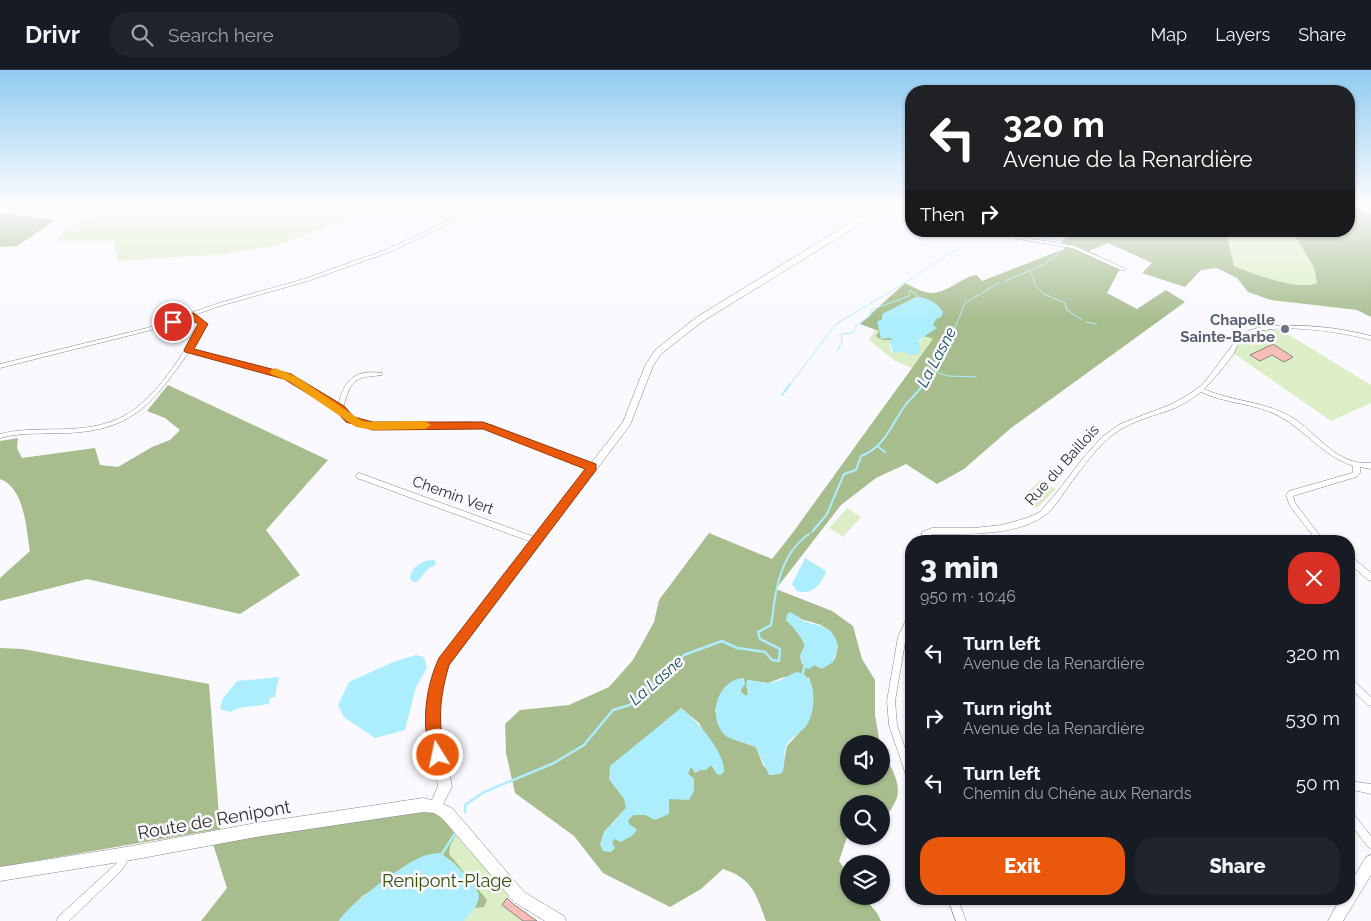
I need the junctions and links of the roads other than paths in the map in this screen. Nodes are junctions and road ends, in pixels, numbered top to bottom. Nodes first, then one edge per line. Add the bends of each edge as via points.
1 (408, 242) edge
2 (825, 242) edge
3 (1042, 242) edge
4 (1123, 269) dead end
5 (190, 315) junction
6 (1239, 322) dead end
7 (1275, 328) junction
8 (1371, 338) edge
9 (188, 350) junction
10 (0, 366) edge
11 (380, 374) dead end
12 (1201, 390) junction
13 (340, 409) junction
14 (0, 436) edge
15 (1356, 466) junction
16 (1371, 466) edge
17 (592, 467) junction
18 (359, 476) dead end
19 (925, 535) edge
20 (1316, 535) edge
21 (537, 541) junction
22 (1355, 564) edge
23 (1371, 578) edge
24 (905, 636) edge
25 (1355, 687) edge
26 (1371, 702) edge
27 (905, 761) edge
28 (1355, 786) edge
29 (1371, 789) edge
30 (436, 806) junction
31 (1355, 823) edge
32 (1371, 844) edge
33 (126, 854) junction
34 (1371, 862) edge
35 (0, 874) edge
36 (1355, 888) edge
37 (955, 905) edge
38 (1345, 905) edge
39 (62, 921) edge
40 (559, 921) edge
41 (961, 921) edge
42 (1335, 921) edge

1 - 5 street via 298,283
2 - 17 street via 700,318 666,344 649,366 626,423
3 - 4 street via 1073,247
5 - 9 street via 204,325
5 - 10 street via 74,349
6 - 7 street
7 - 8 street, Rue du Baillois via 1350,332
7 - 12 street, Rue du Baillois via 1258,329 1241,336
9 - 13 street via 288,376
9 - 14 street via 155,396 121,419 81,430 27,430
11 - 13 street via 359,375 350,380
12 - 15 street via 1218,398 1280,414 1335,457
12 - 19 street, Rue du Baillois via 1184,401 1115,429 1047,510 1034,519 1000,529 932,531
13 - 17 street via 350,419 373,426 459,424 492,427
15 - 16 street
15 - 20 street via 1354,475 1289,495 1292,504
17 - 21 street
18 - 21 street, Chemin Vert
21 - 30 street via 451,650 438,674 434,693 434,728 445,787
22 - 23 street
24 - 27 street via 898,656 891,708
25 - 26 street
28 - 29 street
30 - 33 street, Route de Renipont via 394,808
30 - 40 street via 447,813 519,897
31 - 32 street
33 - 35 street, Route de Renipont
33 - 39 street via 119,867
34 - 36 street
37 - 41 street
38 - 42 street

